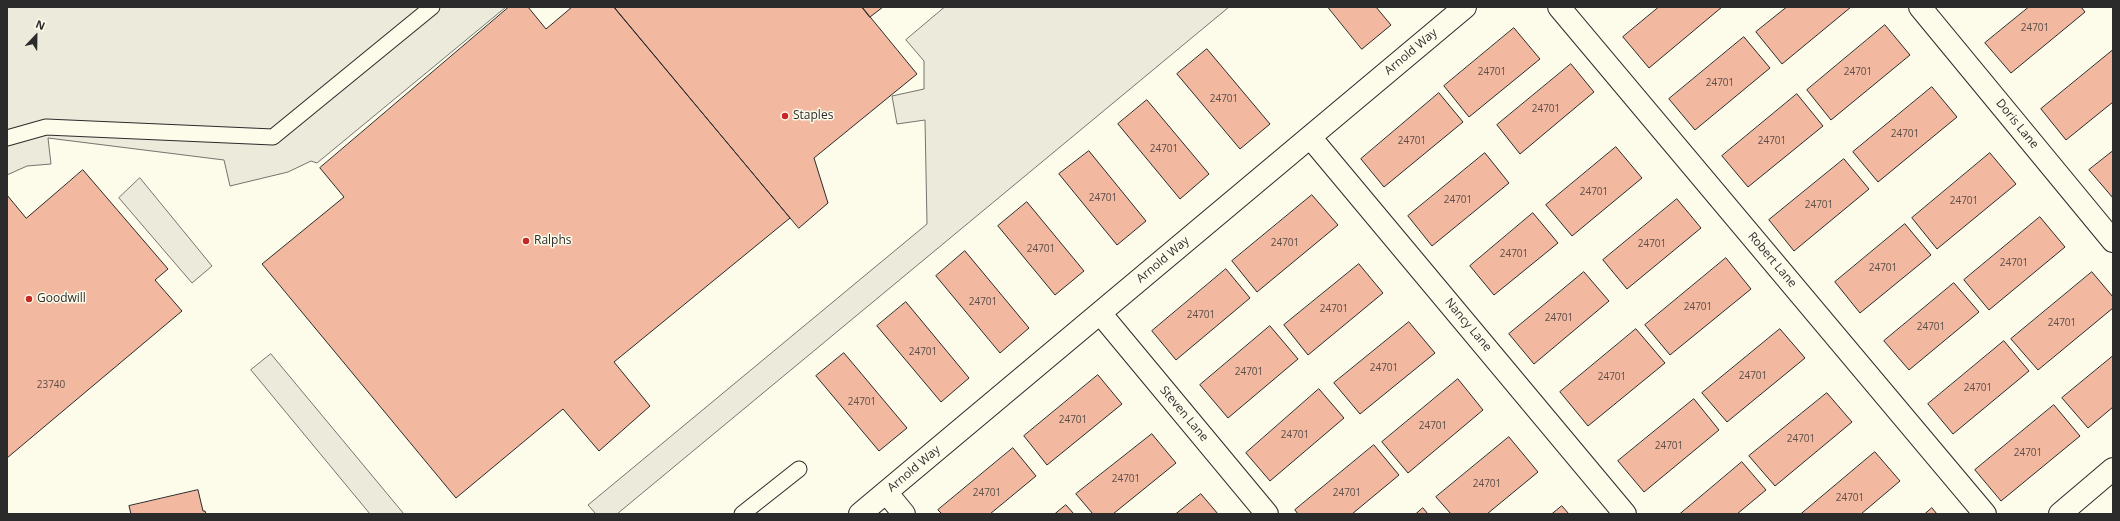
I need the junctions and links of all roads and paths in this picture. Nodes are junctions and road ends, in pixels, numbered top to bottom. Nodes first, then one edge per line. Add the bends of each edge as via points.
1 (432, 7) edge
2 (1465, 7) edge
3 (1559, 7) edge
4 (1920, 7) edge
5 (1310, 137) junction
6 (7, 138) edge
7 (2113, 241) edge
8 (1100, 313) junction
9 (799, 469) dead end
10 (2113, 470) edge
11 (886, 492) junction
12 (742, 514) edge
13 (860, 514) edge
14 (904, 514) edge
15 (1267, 514) edge
16 (1625, 514) edge
17 (1985, 514) edge
18 (2060, 514) edge

1 - 6 lane via 273,137 46,127
2 - 5 street, Arnold Way
3 - 17 street, Robert Lane
4 - 7 street, Doris Lane
5 - 8 street, Arnold Way
5 - 16 street, Nancy Lane
8 - 11 street, Arnold Way
8 - 15 street, Steven Lane
9 - 12 lane
10 - 18 street
11 - 13 street, Arnold Way
11 - 14 street

